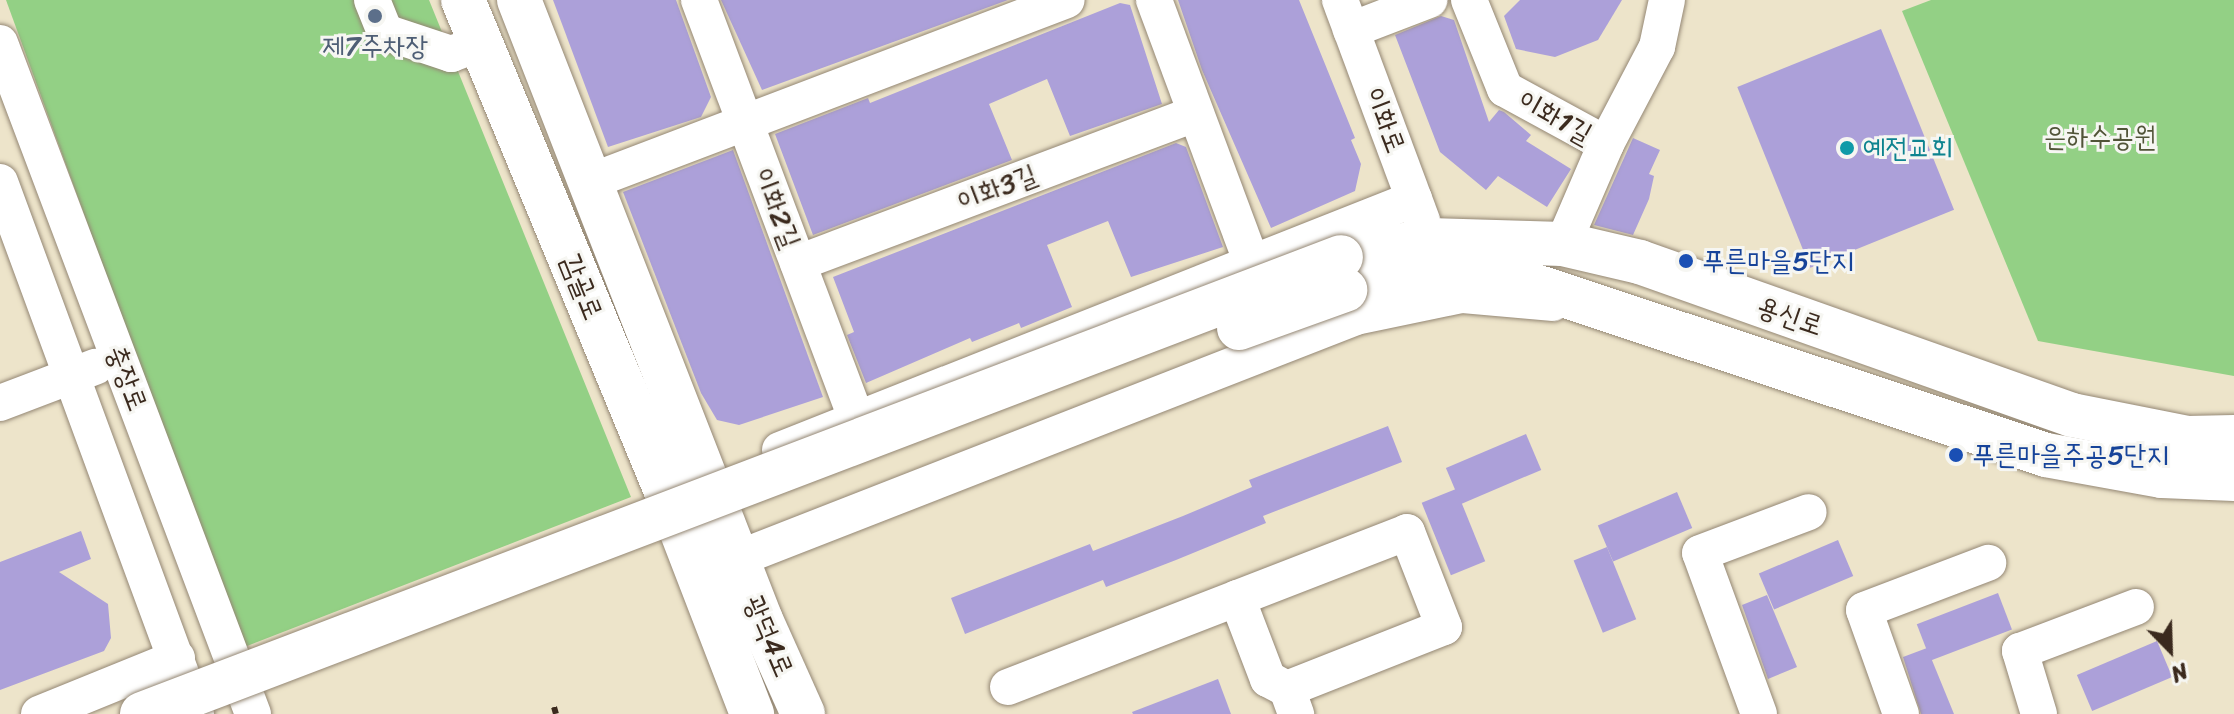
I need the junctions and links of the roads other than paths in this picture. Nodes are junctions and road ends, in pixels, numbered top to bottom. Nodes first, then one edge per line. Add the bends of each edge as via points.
1 (372, 0) edge
2 (463, 0) edge
3 (519, 0) edge
4 (699, 0) edge
5 (1067, 0) edge
6 (1154, 0) edge
7 (1429, 0) edge
8 (1469, 0) edge
9 (1667, 0) edge
10 (1345, 15) edge
11 (0, 43) edge
12 (481, 43) junction
13 (1195, 114) junction
14 (743, 121) junction
15 (1606, 144) junction
16 (0, 182) edge
17 (589, 182) junction
18 (1414, 199) junction
19 (1429, 240) junction
20 (1563, 244) junction
21 (798, 263) junction
22 (1252, 264) junction
23 (1343, 274) junction
24 (1603, 308) junction
25 (119, 358) junction
26 (74, 375) junction
27 (0, 403) edge
28 (856, 417) junction
29 (2234, 437) edge
30 (2234, 479) edge
31 (688, 489) junction
32 (1809, 512) dead end
33 (1988, 563) dead end
34 (718, 566) junction
35 (1237, 598) junction
36 (2136, 607) dead end
37 (177, 658) junction
38 (1008, 687) dead end
39 (1291, 702) edge
40 (1758, 712) edge
41 (39, 714) edge
42 (142, 714) edge
43 (196, 714) edge
44 (227, 714) edge
45 (253, 714) edge
46 (752, 714) edge
47 (803, 714) edge
48 (1901, 714) edge
49 (2039, 714) edge

1 - 12 street via 385,32 451,54
2 - 12 main road, 감골로
3 - 17 main road, 감골로
4 - 14 street, 이화2길
5 - 14 street
6 - 13 street
7 - 10 street
8 - 15 street, 이화1길 via 1505,89
9 - 15 street, 이화1길 via 1657,47
10 - 18 street, 이화로
11 - 25 street, 충장로
12 - 31 main road, 감골로
13 - 21 street, 이화3길
13 - 22 street
14 - 17 street
14 - 21 street, 이화2길
15 - 20 street, 이화1길
16 - 26 street, 충장로
17 - 31 main road, 감골로
18 - 19 street, 이화로
18 - 22 street
19 - 20 main road, 용신로
19 - 23 main road, 용신로
20 - 29 main road, 용신로 via 1640,262 2072,415 2187,438
21 - 28 street, 이화2길
22 - 28 street
23 - 24 main road, 용신로 via 1484,269
23 - 42 main road, bridge
23 - 44 main road, bridge
24 - 30 main road, 용신로 via 2046,455 2162,476
24 - 34 street via 1461,295 1356,317
25 - 26 street
25 - 45 street, 충장로
26 - 27 street
26 - 37 street, 충장로
28 - 31 street
31 - 34 main road, 감골로
32 - 40 street via 1700,553
33 - 48 street via 1864,610
34 - 46 main road, 광덕4로
34 - 47 main road, 광덕4로
35 - 38 street
35 - 39 street via 1268,679
35 - 39 street via 1407,532 1444,627
36 - 49 street via 2020,651
37 - 41 street
37 - 43 street, 충장로

